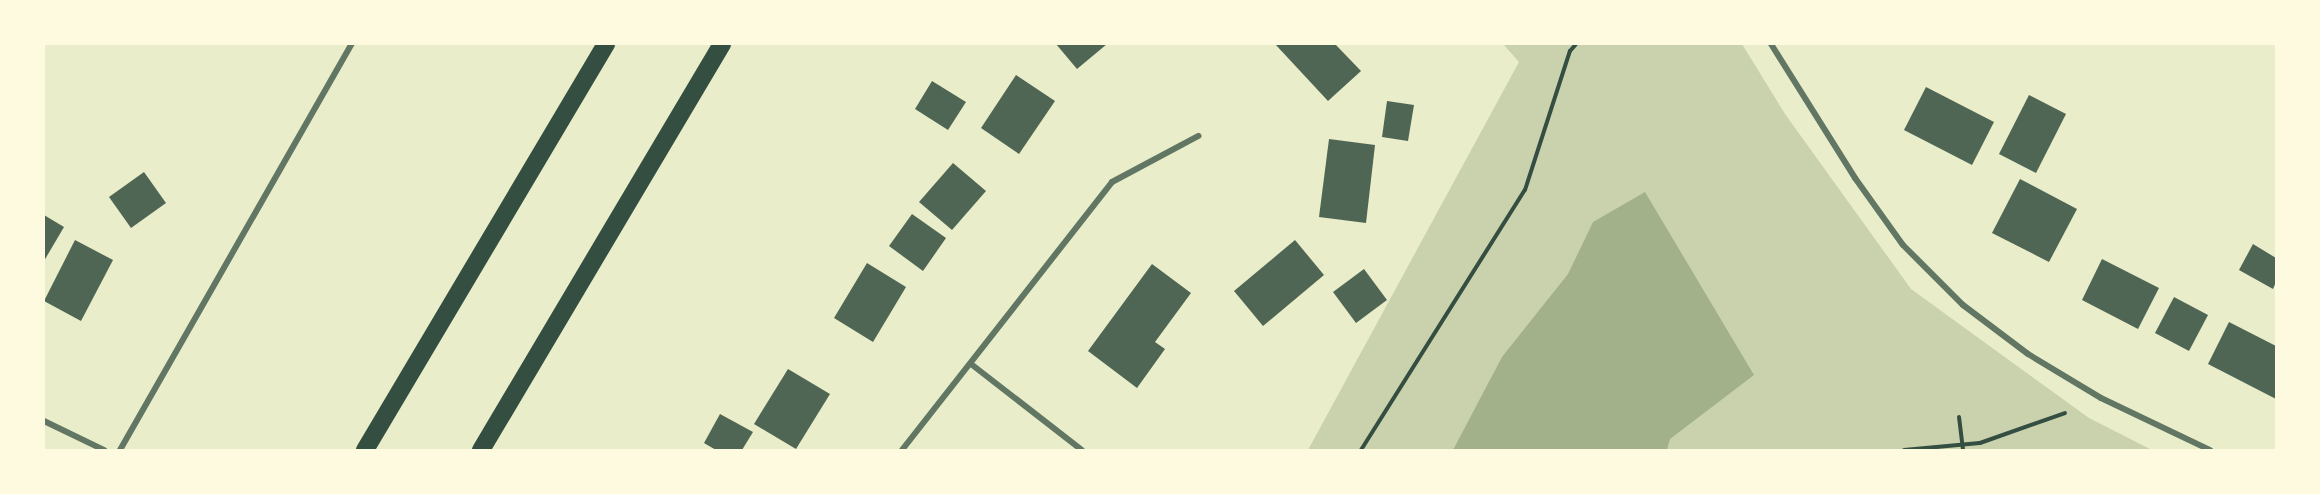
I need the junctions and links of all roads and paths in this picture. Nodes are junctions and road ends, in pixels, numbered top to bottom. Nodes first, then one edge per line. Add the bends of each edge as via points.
1 (352, 44) edge
2 (606, 44) edge
3 (722, 44) edge
4 (1576, 44) edge
5 (1771, 44) edge
6 (1198, 136) dead end
7 (971, 364) junction
8 (2065, 413) dead end
9 (1959, 417) dead end
10 (44, 421) edge
11 (1962, 444) junction
12 (104, 450) edge
13 (120, 450) edge
14 (365, 450) edge
15 (481, 450) edge
16 (902, 450) edge
17 (1082, 450) edge
18 (1360, 450) edge
19 (1904, 450) edge
20 (1963, 450) edge
21 (2210, 450) edge

1 - 13 street
2 - 14 highway
3 - 15 highway
4 - 18 path via 1570,51 1525,190
5 - 21 street via 1855,178 1903,245 1963,305 2028,354 2091,393
6 - 7 street via 1112,182
7 - 16 street
7 - 17 street
8 - 11 path via 1980,443
9 - 11 path
10 - 12 street
11 - 19 path
11 - 20 path

